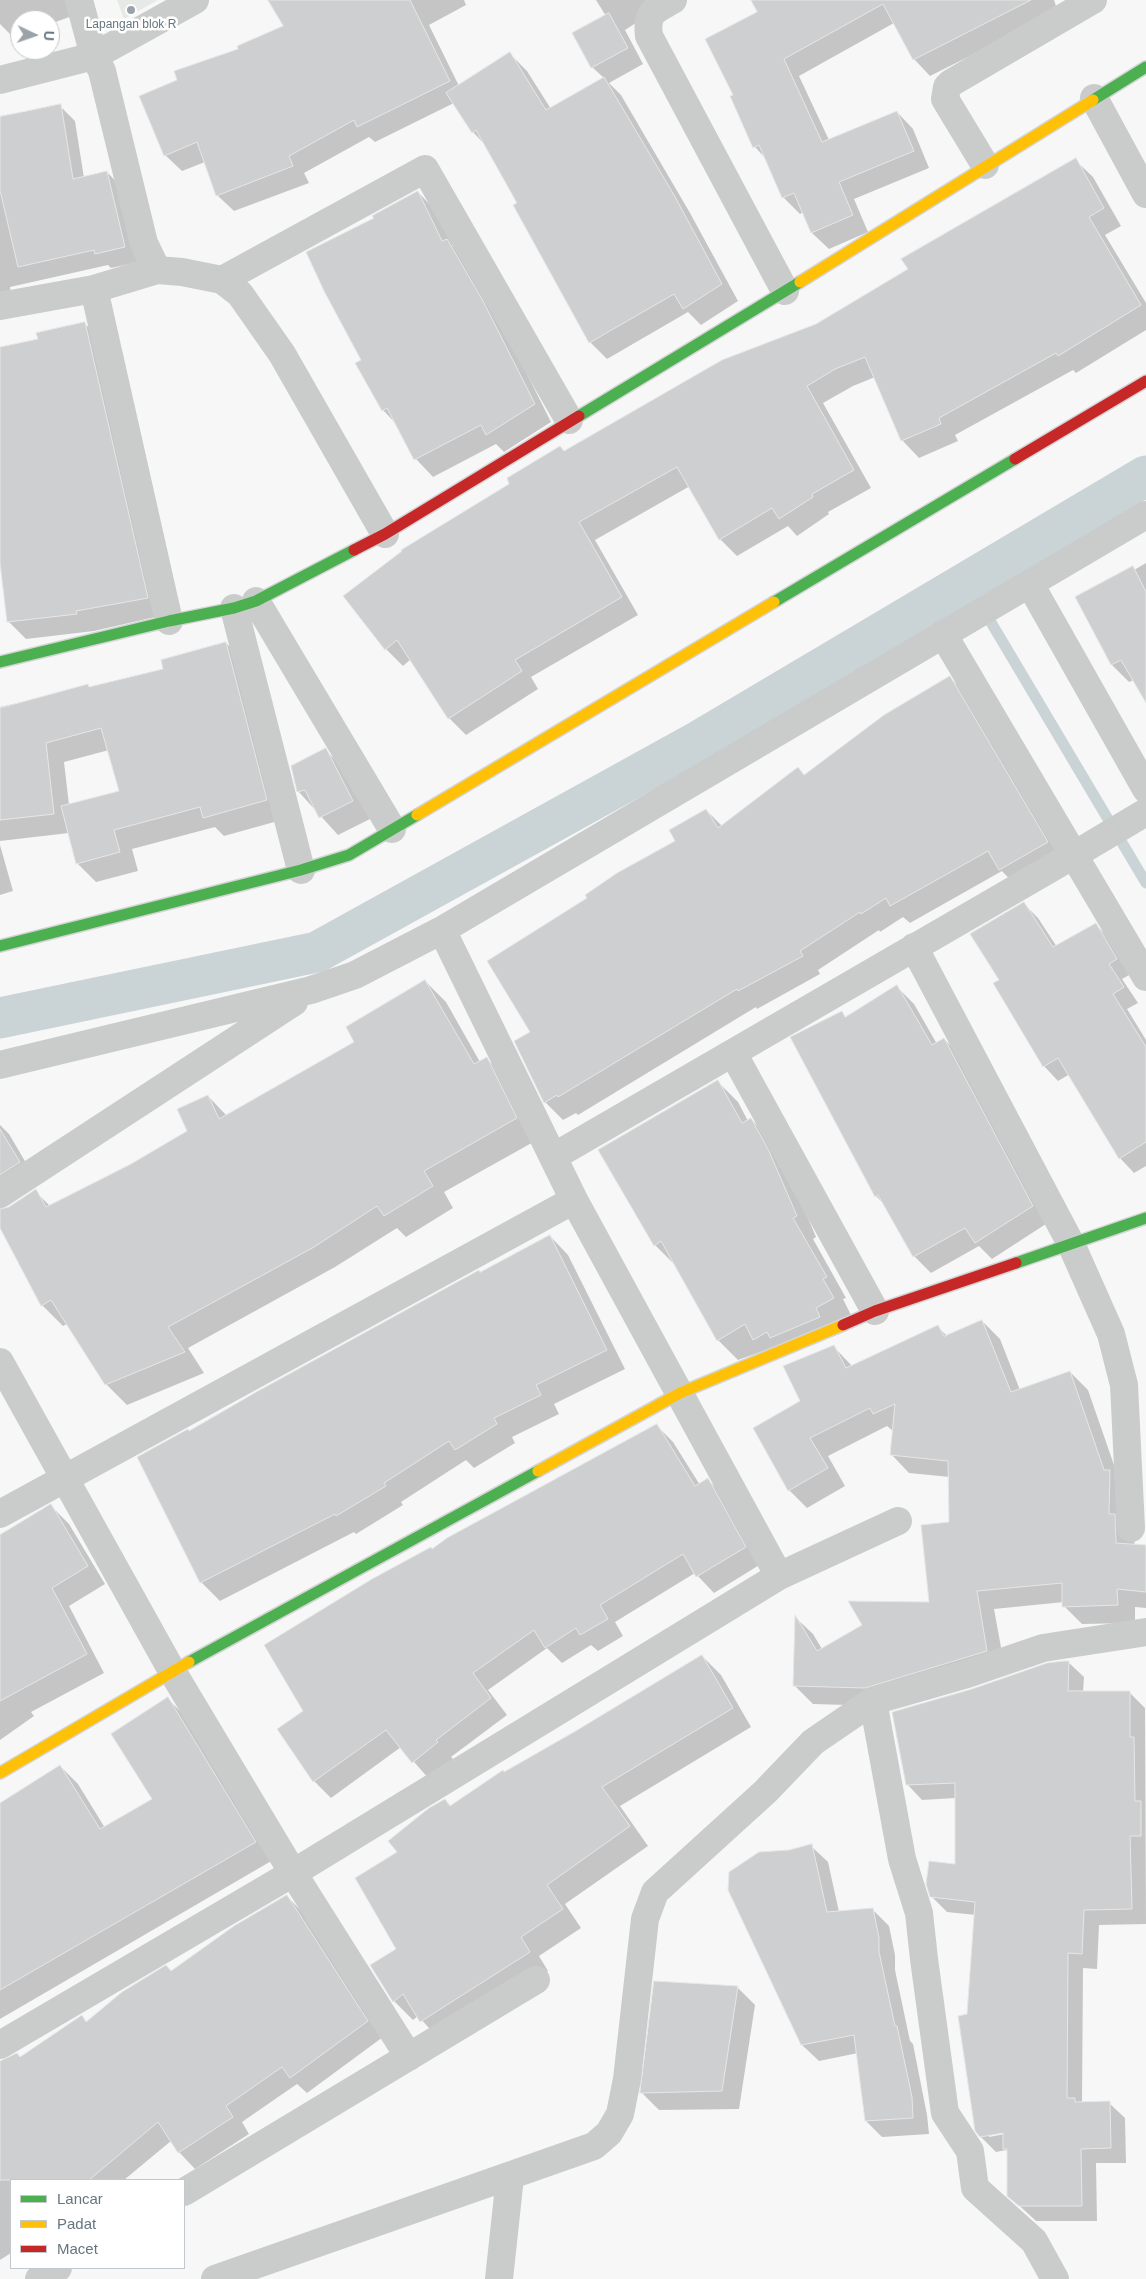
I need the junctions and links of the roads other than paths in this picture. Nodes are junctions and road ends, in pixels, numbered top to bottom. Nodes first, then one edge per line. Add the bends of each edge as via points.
1 (79, 0) edge
2 (194, 0) edge
3 (673, 0) edge
4 (1089, 1) edge
5 (94, 56) junction
6 (1146, 67) edge
7 (0, 80) edge
8 (1094, 98) junction
9 (985, 165) junction
10 (1146, 194) edge
11 (157, 270) junction
12 (222, 280) junction
13 (94, 289) junction
14 (785, 291) junction
15 (0, 306) edge
16 (1146, 381) edge
17 (569, 420) junction
18 (1146, 515) edge
19 (385, 534) junction
20 (1026, 586) junction
21 (245, 605) junction
22 (169, 621) junction
23 (947, 631) junction
24 (0, 662) edge
25 (1146, 804) edge
26 (392, 829) junction
27 (1079, 852) junction
28 (301, 870) junction
29 (442, 930) junction
30 (0, 946) edge
31 (914, 947) junction
32 (1146, 977) edge
33 (312, 990) junction
34 (733, 1053) junction
35 (0, 1065) edge
36 (553, 1156) junction
37 (0, 1194) edge
38 (574, 1200) junction
39 (1146, 1218) edge
40 (1071, 1244) junction
41 (875, 1311) junction
42 (0, 1362) edge
43 (680, 1393) junction
44 (64, 1478) junction
45 (0, 1514) edge
46 (898, 1522) dead end
47 (1131, 1528) dead end
48 (779, 1576) junction
49 (1146, 1632) edge
50 (172, 1671) junction
51 (873, 1701) junction
52 (0, 1773) edge
53 (293, 1873) junction
54 (536, 1980) dead end
55 (0, 2045) edge
56 (409, 2057) junction
57 (510, 2177) junction
58 (185, 2191) edge
59 (56, 2269) edge
60 (39, 2279) edge
61 (215, 2279) edge
62 (499, 2279) edge
63 (1055, 2279) edge

1 - 5 street
2 - 5 street
3 - 14 street via 652,12 648,23 649,36
4 - 9 street via 947,88 944,99
5 - 7 street
5 - 11 street via 102,71 144,243
6 - 8 street
8 - 9 street
8 - 10 street
9 - 14 street
11 - 12 street
11 - 13 street
12 - 17 street via 424,169
12 - 19 street via 240,294 282,354
13 - 15 street
13 - 22 street
14 - 17 street
16 - 26 street
17 - 19 street
18 - 20 street
19 - 21 street
20 - 23 street
20 - 25 street
21 - 22 street
21 - 26 street
21 - 28 street
22 - 24 street
23 - 27 street
23 - 29 street
25 - 27 street
26 - 28 street via 349,855
27 - 31 street
27 - 32 street
28 - 30 street
29 - 33 street via 355,975
29 - 36 street
31 - 34 street
31 - 40 street
33 - 35 street
33 - 37 street
34 - 36 street
34 - 41 street
36 - 38 street
38 - 43 street
38 - 44 street
39 - 40 street
40 - 41 street
40 - 47 street via 1111,1334 1124,1385
41 - 43 street
42 - 44 street
43 - 48 street
43 - 50 street
44 - 45 street
44 - 50 street
46 - 48 street
48 - 53 street
49 - 51 street via 1043,1648
50 - 52 street
50 - 53 street
51 - 57 street via 813,1742 766,1792 655,1892 645,1919 620,2114 609,2133 594,2146
51 - 63 street via 902,1859 920,1913 945,2113 970,2151 975,2188 1034,2241
53 - 55 street
53 - 56 street
54 - 56 street
56 - 58 street
57 - 61 street
57 - 62 street
59 - 60 street

